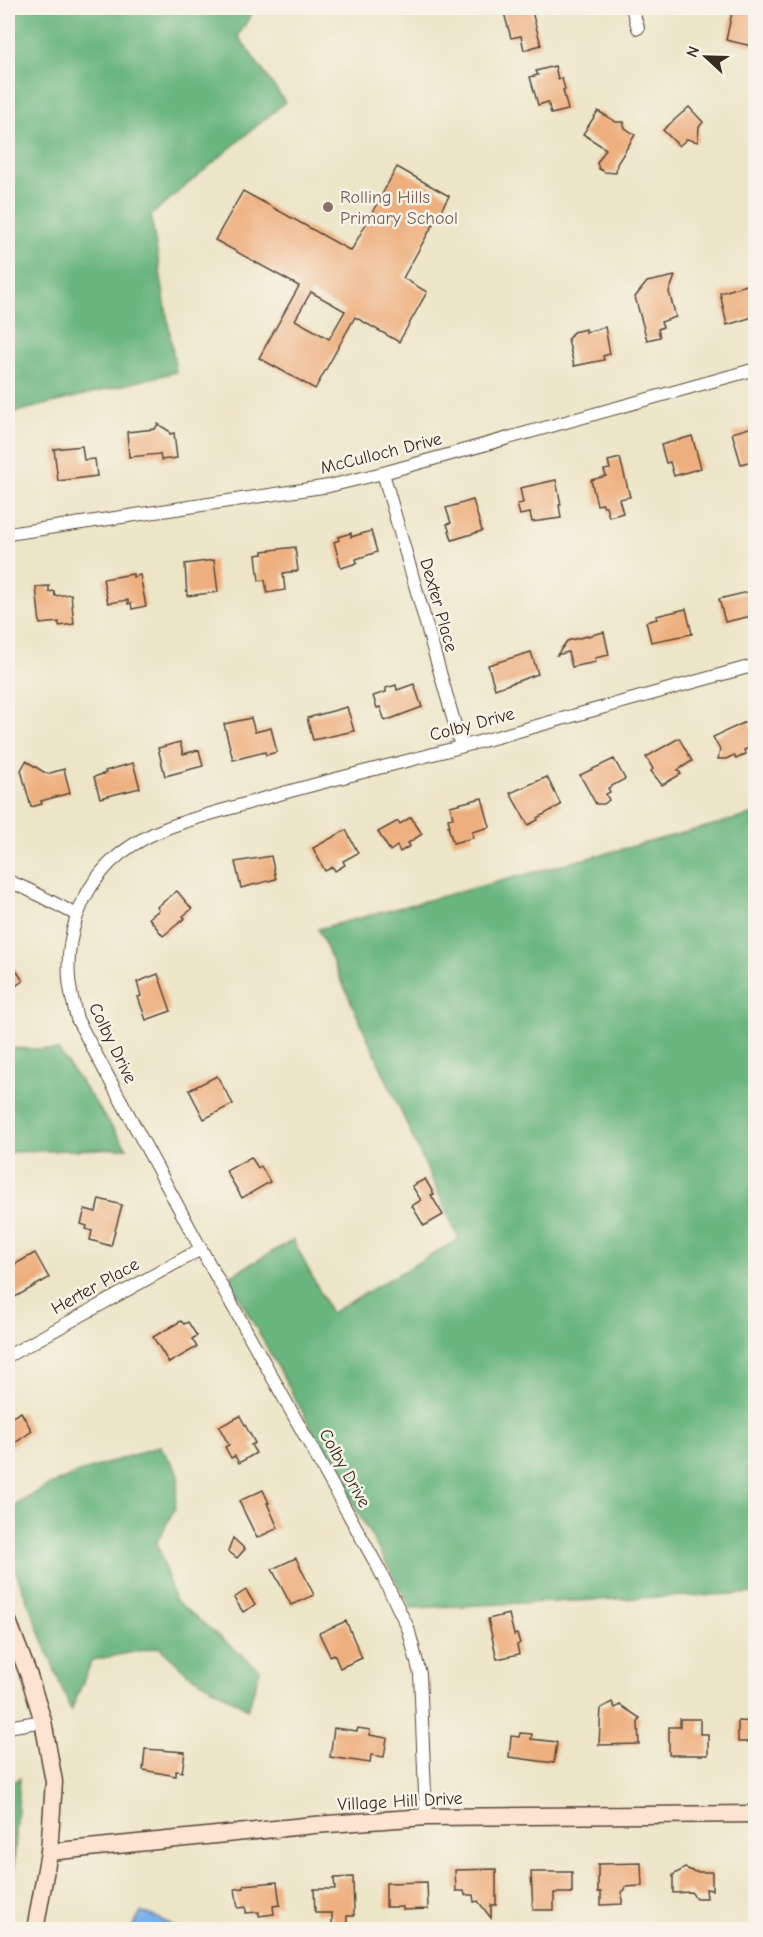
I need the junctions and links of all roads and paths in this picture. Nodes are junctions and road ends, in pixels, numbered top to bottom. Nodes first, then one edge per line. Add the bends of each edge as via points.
1 (632, 8) edge
2 (638, 28) dead end
3 (756, 369) edge
4 (383, 473) junction
5 (8, 534) edge
6 (756, 665) edge
7 (461, 746) junction
8 (8, 881) edge
9 (77, 915) junction
10 (201, 1249) junction
11 (8, 1356) edge
12 (8, 1622) edge
13 (43, 1721) junction
14 (8, 1727) edge
15 (756, 1814) edge
16 (426, 1817) junction
17 (49, 1852) junction
18 (35, 1929) edge

1 - 2 street
3 - 4 street, McCulloch Drive
4 - 5 street, McCulloch Drive via 329,486
4 - 7 street, Dexter Place
6 - 7 street, Colby Drive
7 - 9 street, Colby Drive via 270,796 156,832 109,864 94,882
8 - 9 street
9 - 10 street, Colby Drive via 69,946 69,981 77,1019
10 - 11 street, Herter Place
10 - 16 street, Colby Drive via 408,1628 420,1674
12 - 13 street
13 - 14 street
13 - 17 street via 54,1782
15 - 16 street, Village Hill Drive
16 - 17 street, Village Hill Drive
17 - 18 street

